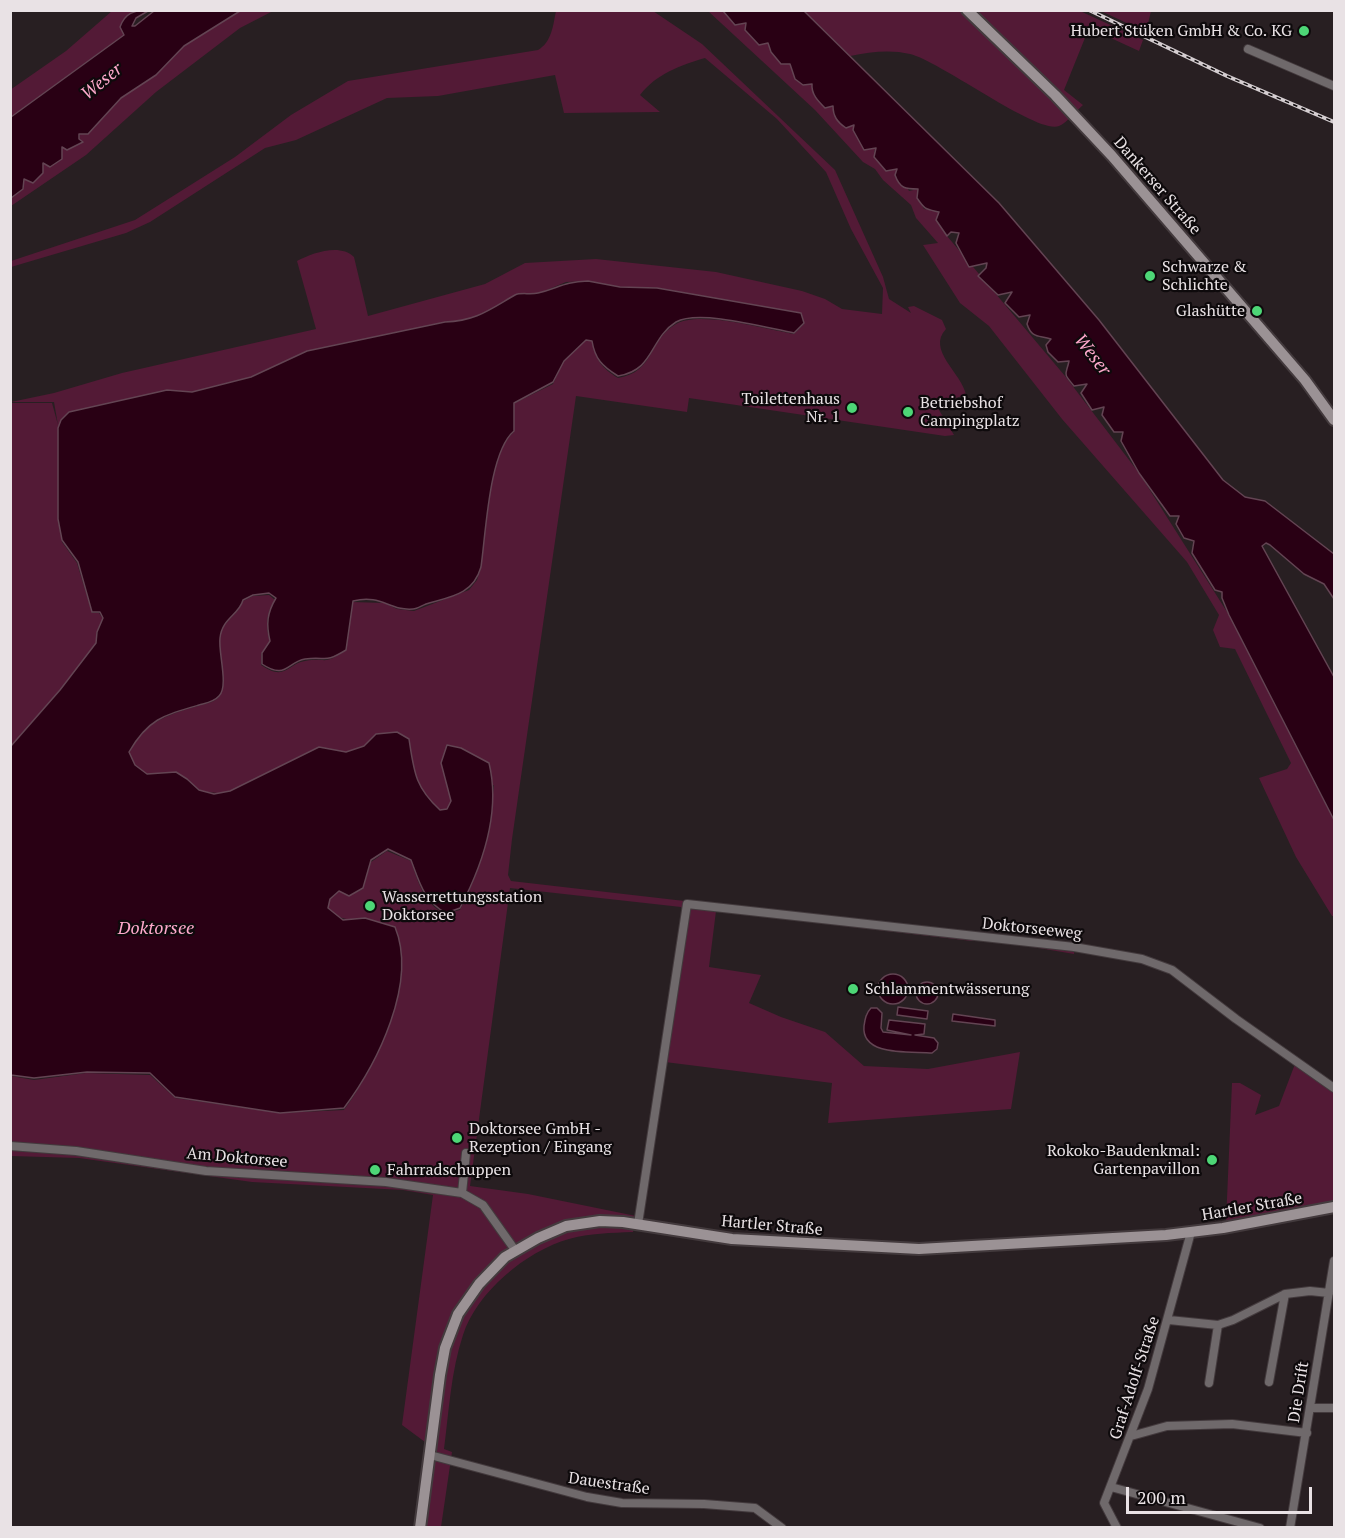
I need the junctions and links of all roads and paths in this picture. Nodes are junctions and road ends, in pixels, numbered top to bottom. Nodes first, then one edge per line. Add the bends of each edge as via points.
1 (967, 10) edge
2 (1248, 49) dead end
3 (1335, 86) edge
4 (1335, 420) edge
5 (1335, 1088) edge
6 (10, 1146) edge
7 (466, 1153) dead end
8 (462, 1193) junction
9 (1335, 1207) edge
10 (638, 1224) junction
11 (1191, 1232) junction
12 (515, 1250) junction
13 (1335, 1261) edge
14 (1329, 1293) junction
15 (1285, 1294) junction
16 (1168, 1320) junction
17 (1218, 1325) junction
18 (1269, 1382) dead end
19 (1209, 1383) dead end
20 (1311, 1408) junction
21 (1335, 1408) edge
22 (1307, 1433) junction
23 (1131, 1436) junction
24 (430, 1455) junction
25 (1111, 1487) junction
26 (420, 1527) edge
27 (782, 1527) edge
28 (1117, 1527) edge
29 (1260, 1527) edge
30 (1290, 1527) edge

1 - 4 main road, Dankerser Straße via 1112,156
2 - 3 street
5 - 10 street, Doktorseeweg via 1172,970 1142,959 1074,947 687,904
6 - 8 street, Am Doktorsee via 96,1153 206,1171 386,1182
7 - 8 street
8 - 12 street, Am Doktorsee via 483,1205
9 - 11 main road, Hartler Straße
10 - 11 main road, Hartler Straße via 732,1239 897,1249
10 - 12 main road, Hartler Straße via 600,1221 566,1226
11 - 16 street, Graf-Adolf-Straße
12 - 24 main road, Hartler Straße via 478,1284 458,1314 440,1375
13 - 14 street, Die Drift
14 - 15 street
14 - 20 street, Die Drift
15 - 17 street
15 - 18 street
16 - 17 street
16 - 23 street, Graf-Adolf-Straße
17 - 19 street
20 - 21 street
20 - 22 street, Die Drift
22 - 23 street via 1232,1424 1167,1426
22 - 30 street, Die Drift
23 - 25 street, Graf-Adolf-Straße
24 - 26 main road, Hartler Straße
24 - 27 street, Dauestraße via 622,1503 704,1503 755,1508
25 - 28 street, Graf-Adolf-Straße via 1104,1503
25 - 29 street

